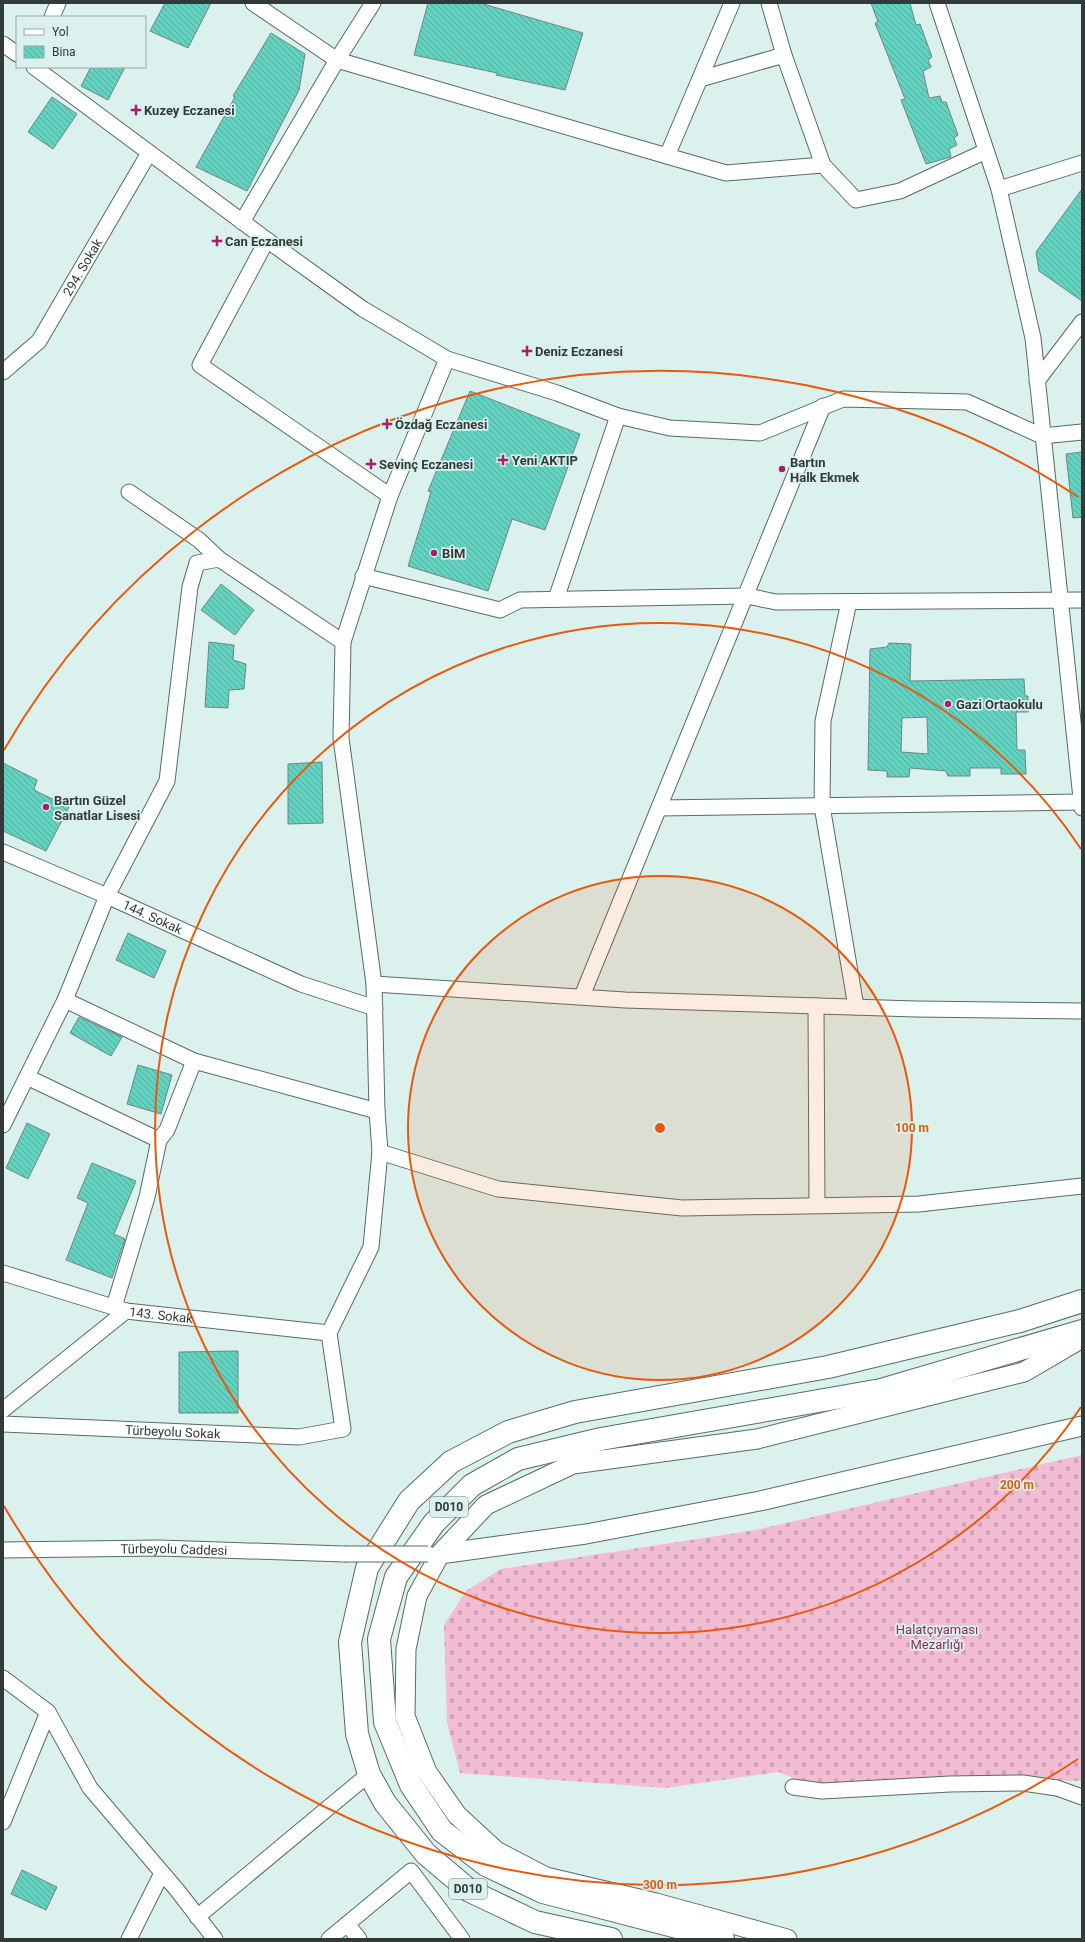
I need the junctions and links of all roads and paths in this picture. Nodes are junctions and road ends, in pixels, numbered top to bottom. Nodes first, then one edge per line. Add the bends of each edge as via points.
1 (58, 3) edge
2 (253, 3) edge
3 (373, 3) edge
4 (732, 3) edge
5 (769, 3) edge
6 (937, 3) edge
7 (52, 16) edge
8 (3, 44) edge
9 (16, 53) edge
10 (784, 55) junction
11 (337, 60) junction
12 (35, 68) edge
13 (700, 79) junction
14 (986, 150) junction
15 (149, 153) junction
16 (667, 156) junction
17 (1082, 163) edge
18 (823, 165) junction
19 (999, 190) junction
20 (242, 222) junction
21 (267, 240) junction
22 (1082, 322) edge
23 (448, 359) junction
24 (3, 372) edge
25 (1037, 381) junction
26 (823, 406) junction
27 (618, 416) junction
28 (1082, 432) edge
29 (1042, 436) junction
30 (129, 492) dead end
31 (390, 496) junction
32 (218, 559) junction
33 (363, 576) junction
34 (747, 596) junction
35 (556, 600) junction
36 (1082, 600) edge
37 (1061, 601) junction
38 (849, 602) junction
39 (342, 642) junction
40 (1082, 804) edge
41 (822, 806) junction
42 (659, 808) junction
43 (3, 852) edge
44 (107, 896) junction
45 (374, 984) junction
46 (582, 996) junction
47 (65, 1000) junction
48 (816, 1006) junction
49 (856, 1007) junction
50 (375, 1008) junction
51 (1082, 1011) edge
52 (194, 1061) junction
53 (28, 1077) junction
54 (377, 1111) junction
55 (3, 1125) edge
56 (159, 1140) junction
57 (380, 1152) junction
58 (1082, 1186) edge
59 (817, 1205) junction
60 (3, 1273) edge
61 (1082, 1301) edge
62 (120, 1309) junction
63 (1082, 1331) edge
64 (329, 1333) junction
65 (1082, 1338) edge
66 (3, 1410) edge
67 (3, 1424) edge
68 (1082, 1426) edge
69 (3, 1550) edge
70 (434, 1554) junction
71 (3, 1678) edge
72 (48, 1712) junction
73 (369, 1774) junction
74 (793, 1787) dead end
75 (1082, 1797) edge
76 (3, 1822) edge
77 (162, 1873) junction
78 (197, 1917) junction
79 (347, 1924) junction
80 (129, 1939) edge
81 (215, 1939) edge
82 (329, 1939) edge
83 (359, 1939) edge
84 (462, 1939) edge
85 (611, 1939) edge
86 (723, 1939) edge
87 (787, 1939) edge

1 - 7 street
2 - 11 street
3 - 11 street
4 - 13 street
5 - 10 street
6 - 14 street
8 - 9 street
10 - 13 street
10 - 18 street
11 - 16 street
11 - 20 street
12 - 15 street
13 - 16 street
14 - 18 street via 900,190 856,200
14 - 19 street
15 - 20 street
15 - 24 street, 294. Sokak via 39,341
16 - 18 street via 726,173
17 - 19 street
19 - 25 street via 1034,338
20 - 21 street
21 - 23 street via 363,309
21 - 31 street via 200,365
22 - 25 street
23 - 27 street
23 - 31 street
25 - 29 street
26 - 27 street via 760,433 670,428
26 - 29 street via 843,399 967,402
26 - 34 street
27 - 35 street
28 - 29 street
29 - 37 street
30 - 32 street via 199,540
31 - 33 street
32 - 39 street
32 - 44 street via 197,563 190,587 167,781
33 - 35 street via 500,610 520,600
33 - 39 street
34 - 35 street
34 - 38 street via 776,602
34 - 42 street
36 - 37 street
37 - 38 street
37 - 40 street
38 - 41 street via 823,721
39 - 45 street via 341,738
40 - 41 street
41 - 42 street
41 - 49 street
42 - 46 street
43 - 44 street, 144. Sokak
44 - 47 street
44 - 50 street, 144. Sokak via 301,984
45 - 46 street
45 - 50 street
46 - 48 street via 625,1000
47 - 52 street
47 - 53 street
48 - 49 street
48 - 59 street
49 - 51 street
50 - 54 street
52 - 54 street
52 - 56 street via 167,1130
53 - 55 street
53 - 56 street
54 - 57 street
56 - 62 street
57 - 59 street via 498,1189 682,1208
57 - 64 street via 371,1247
58 - 59 street via 919,1204
60 - 62 street
61 - 73 highway, D010 via 1020,1321 828,1367 575,1412 508,1432 451,1462 409,1501 367,1568 350,1642 357,1734
62 - 64 street, 143. Sokak
62 - 66 street, 143. Sokak
63 - 86 highway, D010 via 881,1390 601,1439 518,1459 472,1485 434,1523 396,1577 379,1639 385,1722 411,1785 442,1831 486,1865 542,1892
64 - 67 street, Türbeyolu Sokak via 342,1429 299,1437
65 - 70 street via 1024,1372 764,1437 573,1464 486,1506
68 - 70 street via 760,1501 586,1534
69 - 70 street, Türbeyolu Caddesi, bridge via 160,1548
70 - 87 street via 417,1596 406,1649 405,1716 427,1772 457,1815 496,1851 546,1877 656,1903
71 - 72 street
72 - 76 street
72 - 77 street via 90,1788
73 - 78 street
73 - 85 highway, D010 via 385,1803 426,1854 470,1891 535,1922
74 - 75 street via 822,1791 1023,1783 1056,1788
77 - 78 street
77 - 80 street
78 - 81 street
79 - 82 street
79 - 83 street
79 - 84 street via 411,1871

